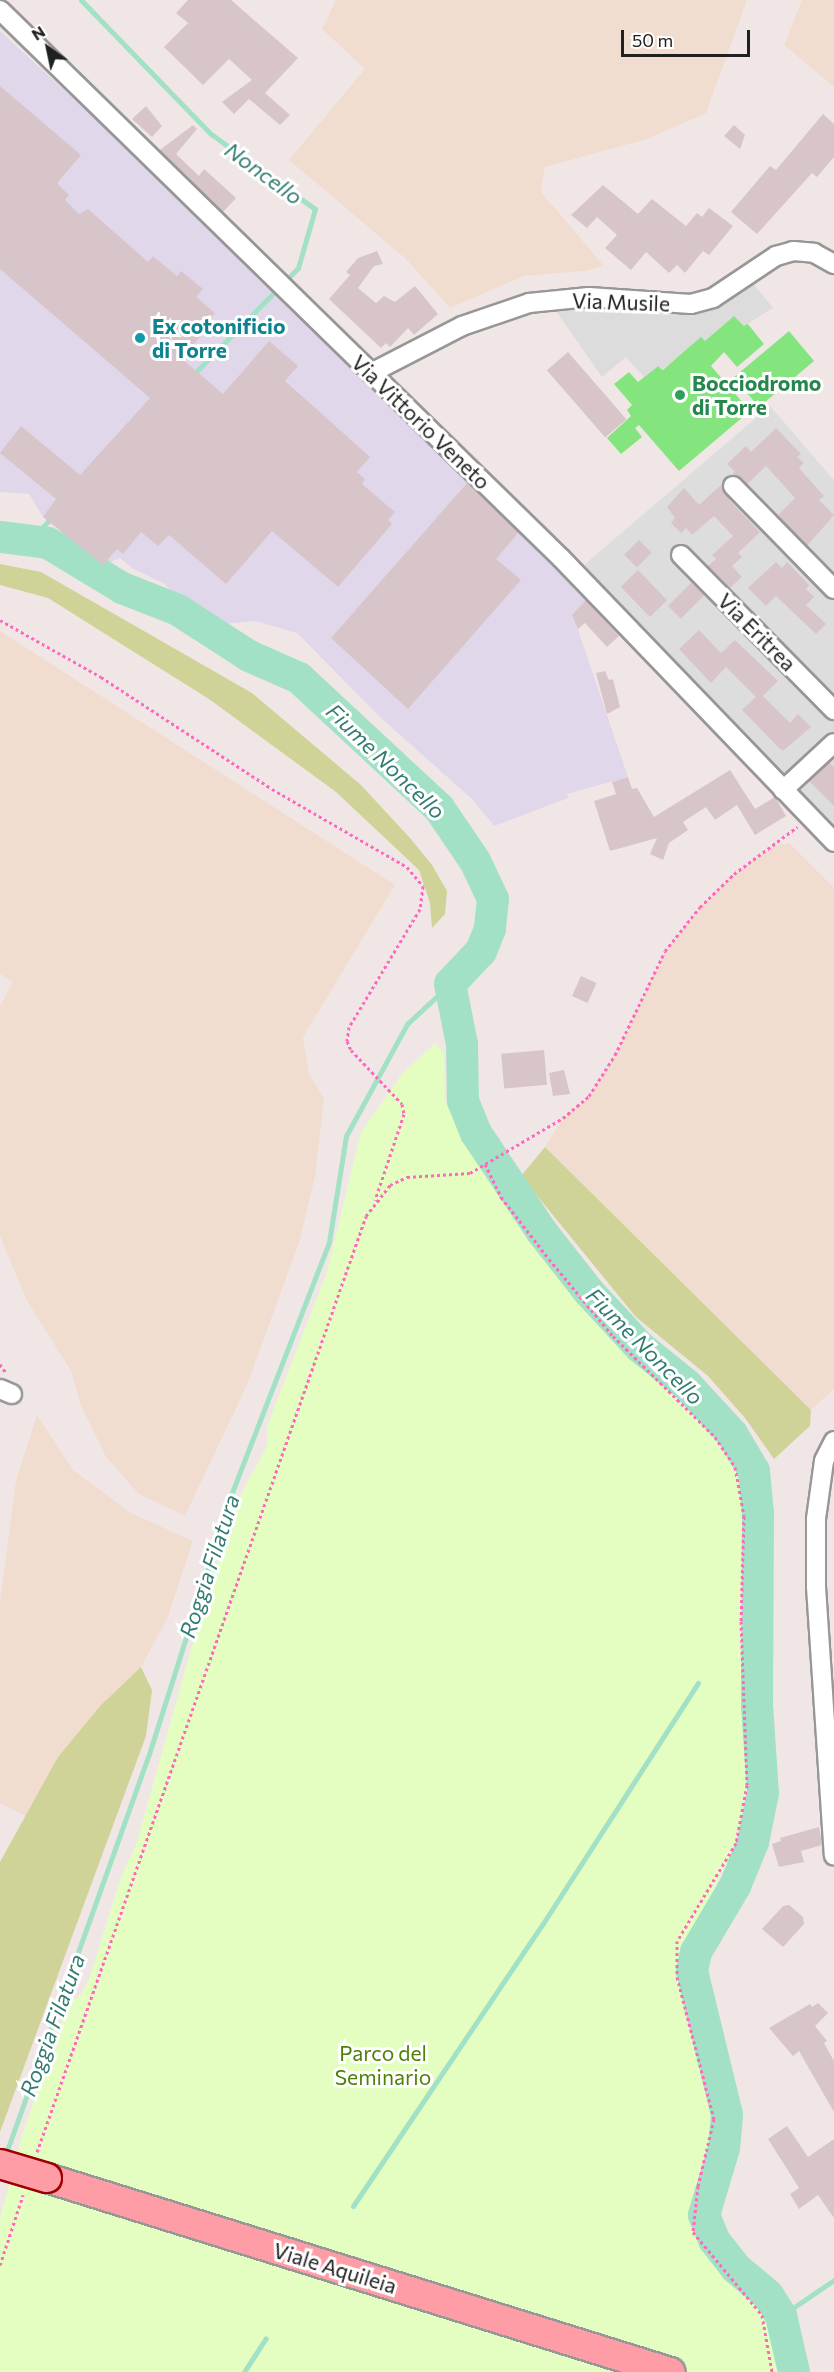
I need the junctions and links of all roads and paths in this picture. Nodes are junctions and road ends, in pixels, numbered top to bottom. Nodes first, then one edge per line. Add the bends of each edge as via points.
1 (0, 10) edge
2 (834, 264) edge
3 (371, 373) junction
4 (733, 486) dead end
5 (681, 555) dead end
6 (834, 589) edge
7 (0, 620) edge
8 (834, 710) edge
9 (834, 743) edge
10 (783, 790) junction
11 (809, 818) junction
12 (834, 842) edge
13 (485, 1164) junction
14 (373, 1204) junction
15 (834, 1441) edge
16 (826, 1506) edge
17 (834, 1855) edge
18 (0, 2164) edge
19 (36, 2173) junction
20 (0, 2265) edge
21 (670, 2372) edge
22 (772, 2372) edge

1 - 3 street, Via Vittorio Veneto
2 - 3 street, Via Musile via 814,253 793,251 776,256 712,298 691,304 589,297 529,303 462,326
3 - 10 street, Via Vittorio Veneto via 561,558
4 - 6 street
5 - 8 street, Via Eritrea
7 - 14 path via 101,677 272,789 415,875 423,886 420,909 349,1027 347,1041 402,1104 404,1114
9 - 10 street
10 - 11 street, Via Vittorio Veneto
11 - 12 street, Via Vittorio Veneto
11 - 13 path via 734,874 700,907 665,951 615,1055 589,1096 563,1118
13 - 14 path via 470,1173 406,1177 390,1185
13 - 22 path via 501,1197 549,1259 613,1336 715,1437 735,1467 744,1516 741,1621 747,1785 736,1843 677,1941 677,1977 714,2119 698,2187 693,2232 762,2315
14 - 19 path via 351,1250
15 - 16 street via 824,1461
16 - 17 street via 816,1587
18 - 19 main road, Viale Aquileia, bridge
19 - 20 path
19 - 21 main road, Viale Aquileia

